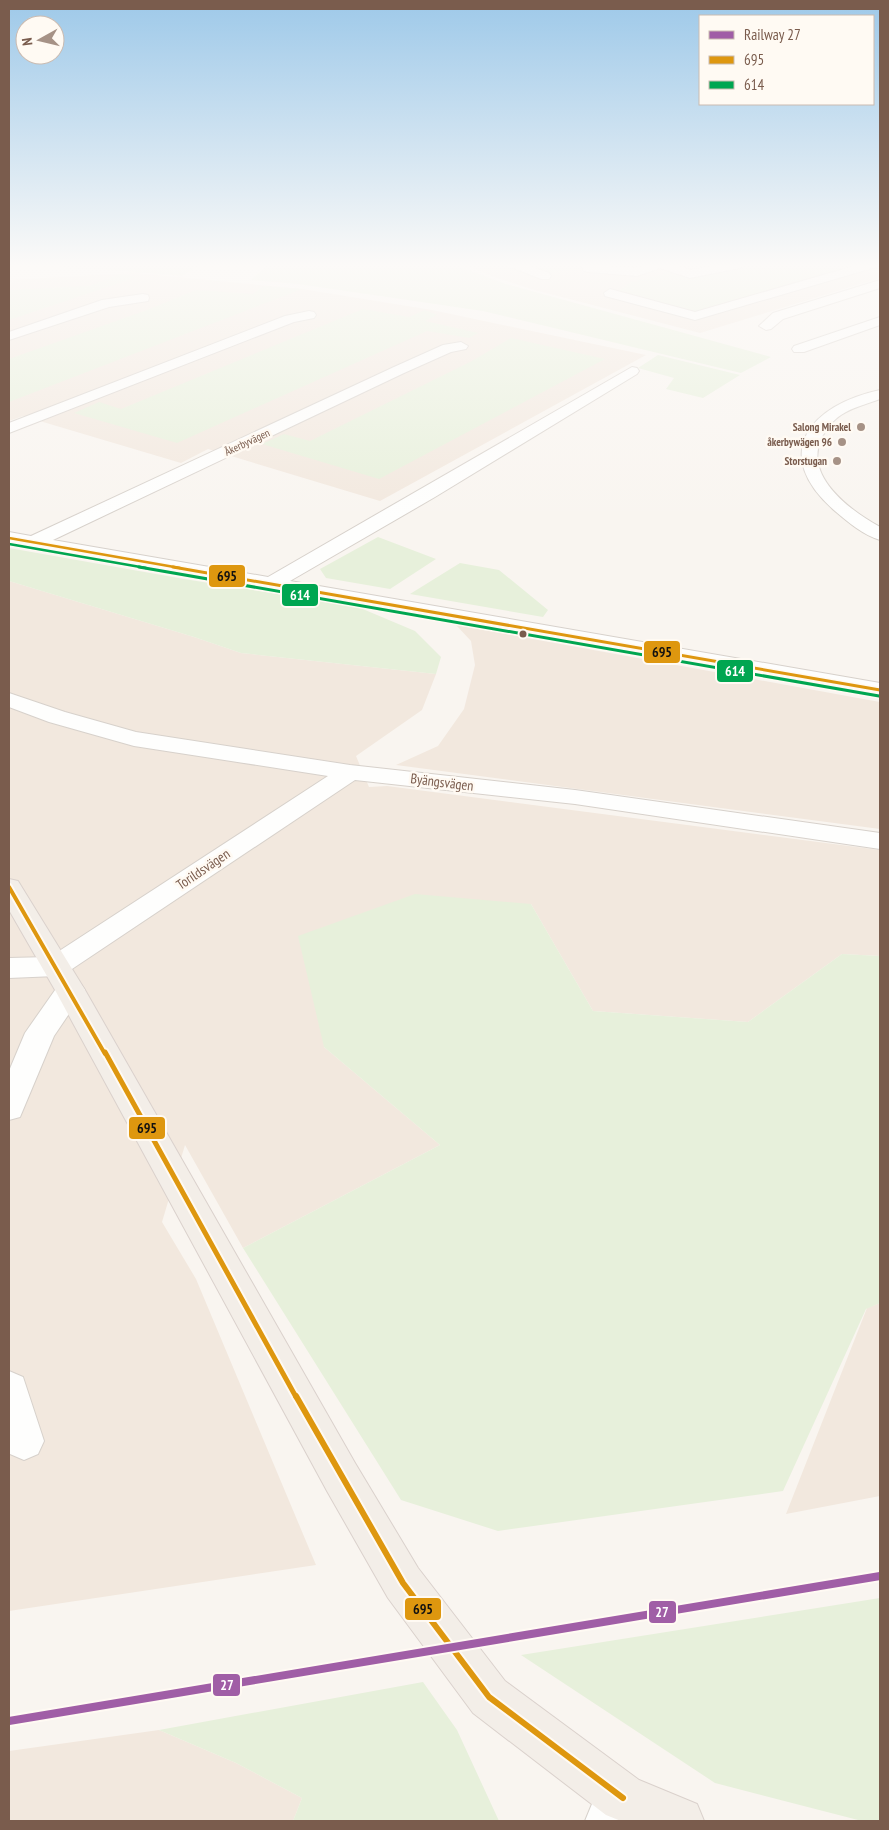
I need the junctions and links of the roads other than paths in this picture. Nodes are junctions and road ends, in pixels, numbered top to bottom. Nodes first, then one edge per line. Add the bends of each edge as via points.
1 (212, 349) edge
2 (445, 349) edge
3 (632, 371) dead end
4 (880, 394) edge
5 (9, 428) edge
6 (880, 534) edge
7 (9, 538) edge
8 (34, 542) junction
9 (271, 584) junction
10 (880, 690) edge
11 (9, 700) edge
12 (350, 772) junction
13 (880, 841) edge
14 (9, 887) edge
15 (9, 968) edge
16 (63, 978) junction
17 (9, 1108) edge
18 (9, 1389) edge
19 (24, 1440) dead end
20 (616, 1810) edge
21 (680, 1821) edge

1 - 5 street
2 - 8 street, Åkerbyvägen
3 - 9 street
4 - 6 street via 831,414 815,434 809,462 824,491 849,514
7 - 8 street
8 - 9 street
9 - 10 street
11 - 12 street, Byängsvägen via 57,718 134,740
12 - 13 street, Byängsvägen via 575,798
12 - 16 street, Torildsvägen
14 - 16 main road
15 - 16 street
16 - 17 street
16 - 20 main road via 341,1478 403,1583 490,1697
18 - 19 street
20 - 21 main road

